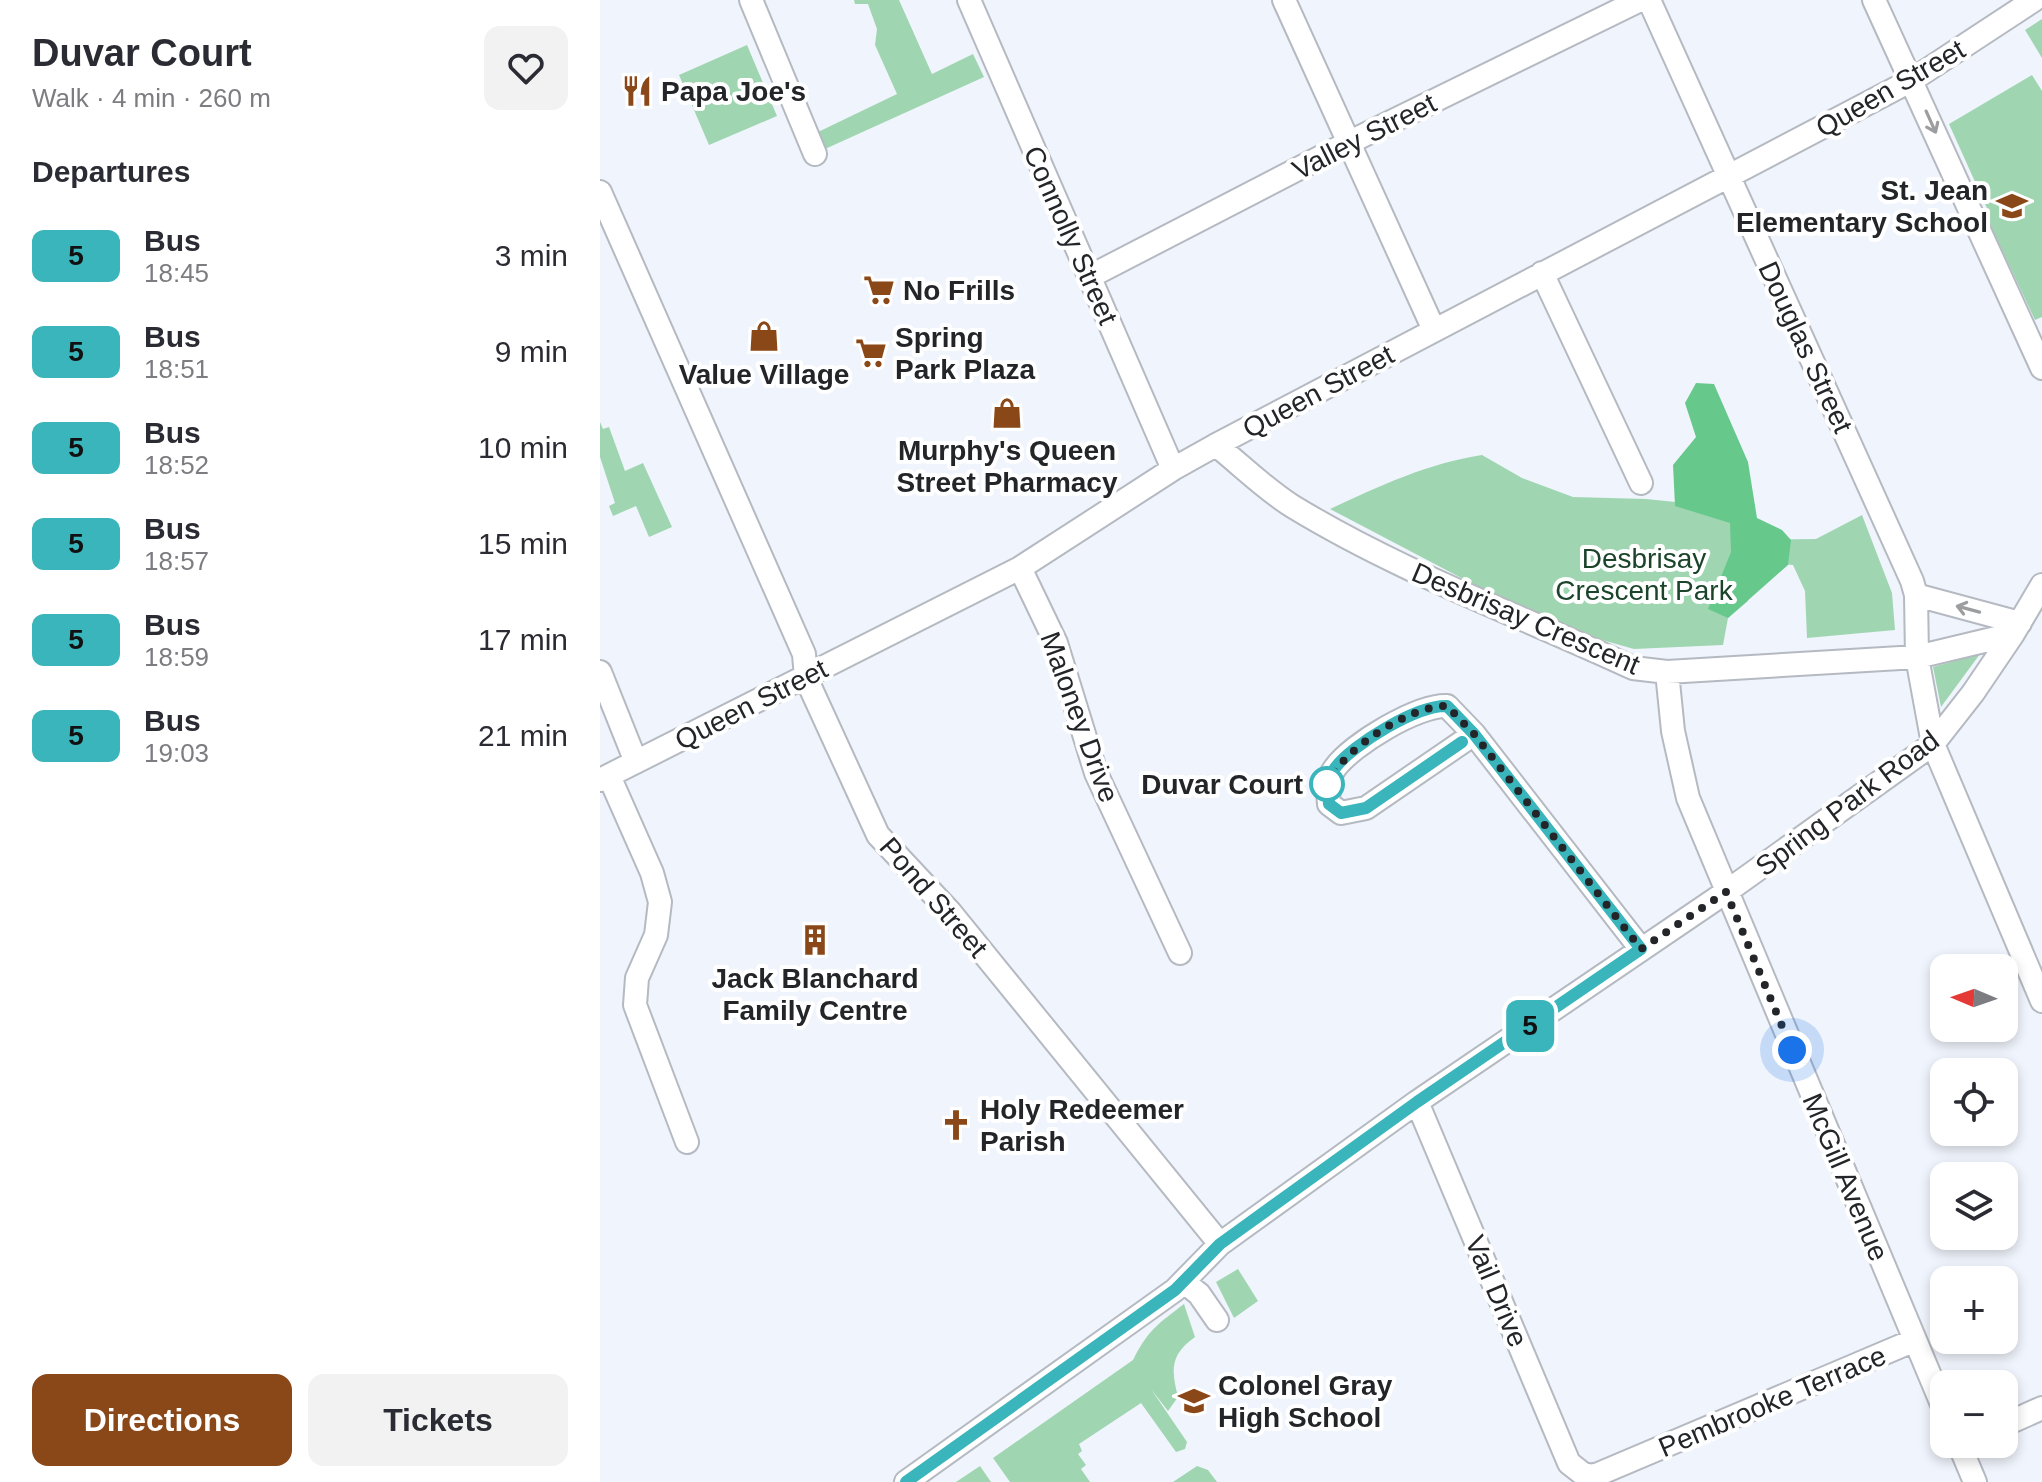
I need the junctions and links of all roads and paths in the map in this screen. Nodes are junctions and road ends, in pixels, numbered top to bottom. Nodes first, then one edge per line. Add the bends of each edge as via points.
1 (751, 0) edge
2 (969, 0) edge
3 (1284, 0) edge
4 (1640, 0) edge
5 (1649, 0) edge
6 (1874, 0) edge
7 (2034, 0) edge
8 (1912, 80) junction
9 (1348, 143) junction
10 (815, 154) dead end
11 (1728, 178) junction
12 (600, 192) edge
13 (1542, 273) junction
14 (1089, 277) junction
15 (1434, 330) junction
16 (2042, 368) edge
17 (1216, 445) junction
18 (1173, 469) junction
19 (1641, 483) dead end
20 (1020, 568) junction
21 (2042, 585) edge
22 (1916, 595) junction
23 (2016, 629) junction
24 (1917, 657) junction
25 (600, 672) edge
26 (1667, 672) junction
27 (806, 678) junction
28 (1474, 734) junction
29 (1933, 744) junction
30 (636, 762) junction
31 (604, 778) edge
32 (1726, 892) junction
33 (1641, 949) junction
34 (1180, 953) dead end
35 (2042, 1001) edge
36 (1417, 1102) junction
37 (687, 1142) dead end
38 (1220, 1244) junction
39 (1184, 1282) junction
40 (1217, 1320) dead end
41 (1915, 1340) junction
42 (1930, 1376) edge
43 (2042, 1408) edge
44 (2018, 1419) edge
45 (1966, 1458) edge
46 (1583, 1474) joint
47 (906, 1482) edge
48 (1975, 1482) edge

1 - 10 street
2 - 14 street, Connolly Street
3 - 9 street
4 - 9 street, Valley Street
5 - 11 street, Douglas Street
6 - 8 street
7 - 8 street, Queen Street
8 - 11 street, Queen Street
8 -> 16 street
9 - 14 street, Valley Street
9 - 15 street
11 - 13 street, Queen Street
11 - 22 street, Douglas Street
12 - 27 street, Pond Street via 804,654
13 - 15 street, Queen Street
13 - 19 street
14 - 18 street, Connolly Street
15 - 17 street, Queen Street
17 - 18 street, Queen Street
17 - 26 street, Desbrisay Crescent via 1290,504 1432,580 1633,668
18 - 20 street, Queen Street
20 - 27 street, Queen Street
20 - 34 street, Maloney Drive via 1056,643 1096,773
21 - 23 street, Spring Park Road
23 -> 22 street
22 - 24 street, Douglas Street
23 - 24 street, Desbrisay Crescent
23 - 29 street, Spring Park Road
24 - 26 street, Desbrisay Crescent
24 - 29 street, Douglas Street
25 - 30 street
26 - 32 street, McGill Avenue via 1679,766
27 - 30 street, Queen Street
27 - 38 street, Pond Street via 878,835 950,912
28 - 28 street via 1447,706 1433,706 1394,722 1335,768 1327,784 1329,804 1341,813 1366,808
28 - 33 street
29 - 32 street, Spring Park Road
29 - 35 street, Douglas Street
30 - 31 street, Queen Street
31 - 37 street via 652,873 660,902 656,935 637,978 635,1005
32 - 33 street, Spring Park Road
32 - 41 street, McGill Avenue
33 - 36 street, Spring Park Road
36 - 38 street, Spring Park Road
36 - 46 street, Vail Drive via 1569,1463
38 - 39 street, Spring Park Road
39 - 40 street
39 - 47 street, Spring Park Road
41 - 42 street, McGill Avenue
41 - 46 street, Pembrooke Terrace via 1594,1476
43 - 44 street
45 - 48 street

